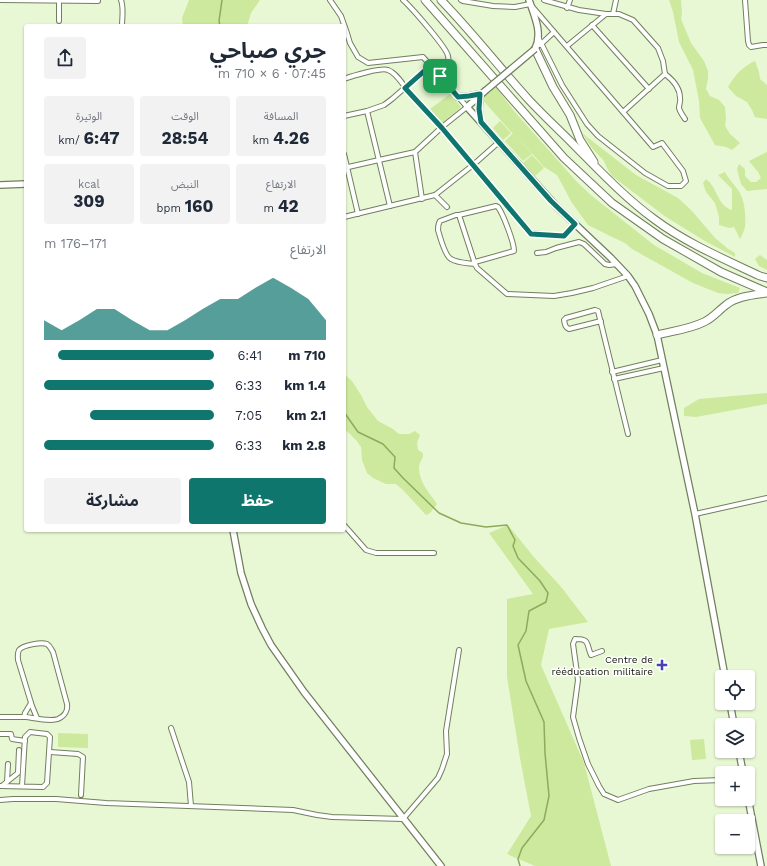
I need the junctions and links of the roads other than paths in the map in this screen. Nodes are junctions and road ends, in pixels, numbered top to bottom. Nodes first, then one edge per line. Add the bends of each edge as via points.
1 (0, 0) edge
2 (59, 0) edge
3 (121, 0) edge
4 (330, 0) edge
5 (403, 0) edge
6 (425, 0) edge
7 (441, 0) edge
8 (461, 0) edge
9 (544, 0) edge
10 (570, 0) edge
11 (616, 0) edge
12 (745, 0) edge
13 (98, 1) edge
14 (530, 2) edge
15 (568, 8) junction
16 (606, 14) junction
17 (613, 14) junction
18 (59, 21) dead end
19 (122, 24) edge
20 (344, 24) edge
21 (592, 26) junction
22 (346, 30) edge
23 (554, 32) junction
24 (767, 45) edge
25 (538, 46) junction
26 (567, 46) junction
27 (431, 65) junction
28 (665, 74) junction
29 (440, 76) junction
30 (346, 78) edge
31 (405, 88) junction
32 (649, 89) junction
33 (483, 92) junction
34 (458, 97) junction
35 (467, 106) junction
36 (367, 111) junction
37 (623, 112) junction
38 (346, 116) edge
39 (685, 119) dead end
40 (481, 122) junction
41 (442, 128) junction
42 (499, 142) junction
43 (415, 152) junction
44 (379, 160) junction
45 (474, 165) junction
46 (346, 168) edge
47 (600, 172) junction
48 (24, 184) edge
49 (0, 185) edge
50 (436, 195) junction
51 (422, 199) junction
52 (390, 206) junction
53 (447, 207) dead end
54 (358, 214) junction
55 (459, 215) junction
56 (346, 217) edge
57 (575, 224) junction
58 (537, 253) dead end
59 (475, 263) junction
60 (617, 264) junction
61 (628, 276) junction
62 (767, 278) edge
63 (740, 280) junction
64 (767, 292) edge
65 (740, 298) junction
66 (601, 321) junction
67 (657, 335) junction
68 (662, 360) junction
69 (664, 368) junction
70 (612, 372) junction
71 (614, 380) junction
72 (628, 434) dead end
73 (767, 498) edge
74 (695, 514) junction
75 (346, 527) edge
76 (233, 532) edge
77 (434, 553) dead end
78 (458, 650) dead end
79 (602, 652) dead end
80 (724, 670) edge
81 (31, 703) junction
82 (0, 717) edge
83 (24, 717) junction
84 (37, 718) junction
85 (171, 728) dead end
86 (0, 734) edge
87 (25, 741) junction
88 (19, 750) dead end
89 (50, 752) junction
90 (8, 764) dead end
91 (715, 781) edge
92 (7, 782) junction
93 (1, 786) edge
94 (22, 786) junction
95 (81, 795) dead end
96 (0, 800) edge
97 (191, 806) junction
98 (750, 806) edge
99 (403, 819) junction
100 (441, 866) edge
101 (761, 866) edge

1 - 2 street
2 - 13 street
2 - 18 street
3 - 19 street
4 - 20 street
5 - 29 street via 443,46 448,56 448,64
6 - 63 highway via 564,158 612,203 663,239
7 - 47 highway via 530,100
8 - 14 street via 515,8
9 - 15 street
10 - 15 street
11 - 17 street
12 - 24 street via 749,45
14 - 23 street
14 - 25 main road via 537,24
15 - 16 street
16 - 17 street
16 - 21 street
17 - 28 street via 633,20 658,48
21 - 26 street
21 - 32 street
22 - 27 street via 358,57 368,64 423,57
23 - 25 street
23 - 26 street
25 - 33 main road, bridge
25 - 37 street via 587,124 598,136 668,186 681,186 686,181 683,171 662,143 653,147
25 - 47 highway via 555,90 570,115 580,140
26 - 37 street
27 - 29 street
27 - 31 street
28 - 32 street
28 - 39 street via 676,84 681,100 679,109
29 - 34 street
30 - 31 street via 386,69 393,73
31 - 36 street via 384,105
31 - 41 street
32 - 37 street
33 - 34 main road
33 - 35 main road
33 - 40 main road via 479,109
34 - 35 street
35 - 40 main road
35 - 41 street
36 - 38 street
36 - 44 street
40 - 42 main road
41 - 43 street
41 - 45 street
42 - 45 street
42 - 57 main road
43 - 44 street
43 - 51 street
44 - 46 street
44 - 52 street
45 - 50 street
45 - 57 street via 531,234 564,236
46 - 54 street
47 - 62 highway via 654,219 686,240
48 - 49 main road
50 - 51 street
50 - 53 street
51 - 52 street
52 - 54 street
54 - 56 street
55 - 59 street
55 - 59 street via 440,221 438,229 447,256 458,262
55 - 59 street via 496,206 512,239 514,251
57 - 60 main road
58 - 60 street via 579,242 605,264
59 - 61 street via 481,272 507,294 572,294
60 - 61 main road
61 - 67 main road via 649,314
63 - 64 highway
63 - 65 highway via 745,285
64 - 65 highway
65 - 67 highway via 726,305 706,322
66 - 66 street via 596,310 564,320 565,326 569,329
66 - 70 street
67 - 68 main road
68 - 69 main road
68 - 70 street
69 - 71 street
69 - 74 main road
70 - 71 street
71 - 72 street
73 - 74 street
74 - 80 main road
75 - 77 street via 370,552
76 - 99 main road via 241,573 249,598 272,645 304,692
78 - 99 street via 446,731 447,754 438,778
79 - 91 street via 591,655 584,639 575,639 573,644 578,680 573,717 588,764 604,794 618,800 649,789 694,781
81 - 83 street
81 - 84 street
81 - 84 street via 18,652 22,648 43,643 51,649 68,707 60,718
82 - 83 street
83 - 84 street
85 - 97 street via 189,782
86 - 87 street via 11,734 12,739
87 - 89 street via 30,732 47,734 50,737
87 - 94 street
88 - 92 street via 18,773
89 - 94 street via 47,783 43,787
89 - 95 street via 78,754 83,757
90 - 92 street
92 - 93 street
93 - 94 street
96 - 97 street via 56,799 106,804
97 - 99 street via 293,810 332,817
98 - 101 main road
99 - 100 main road

